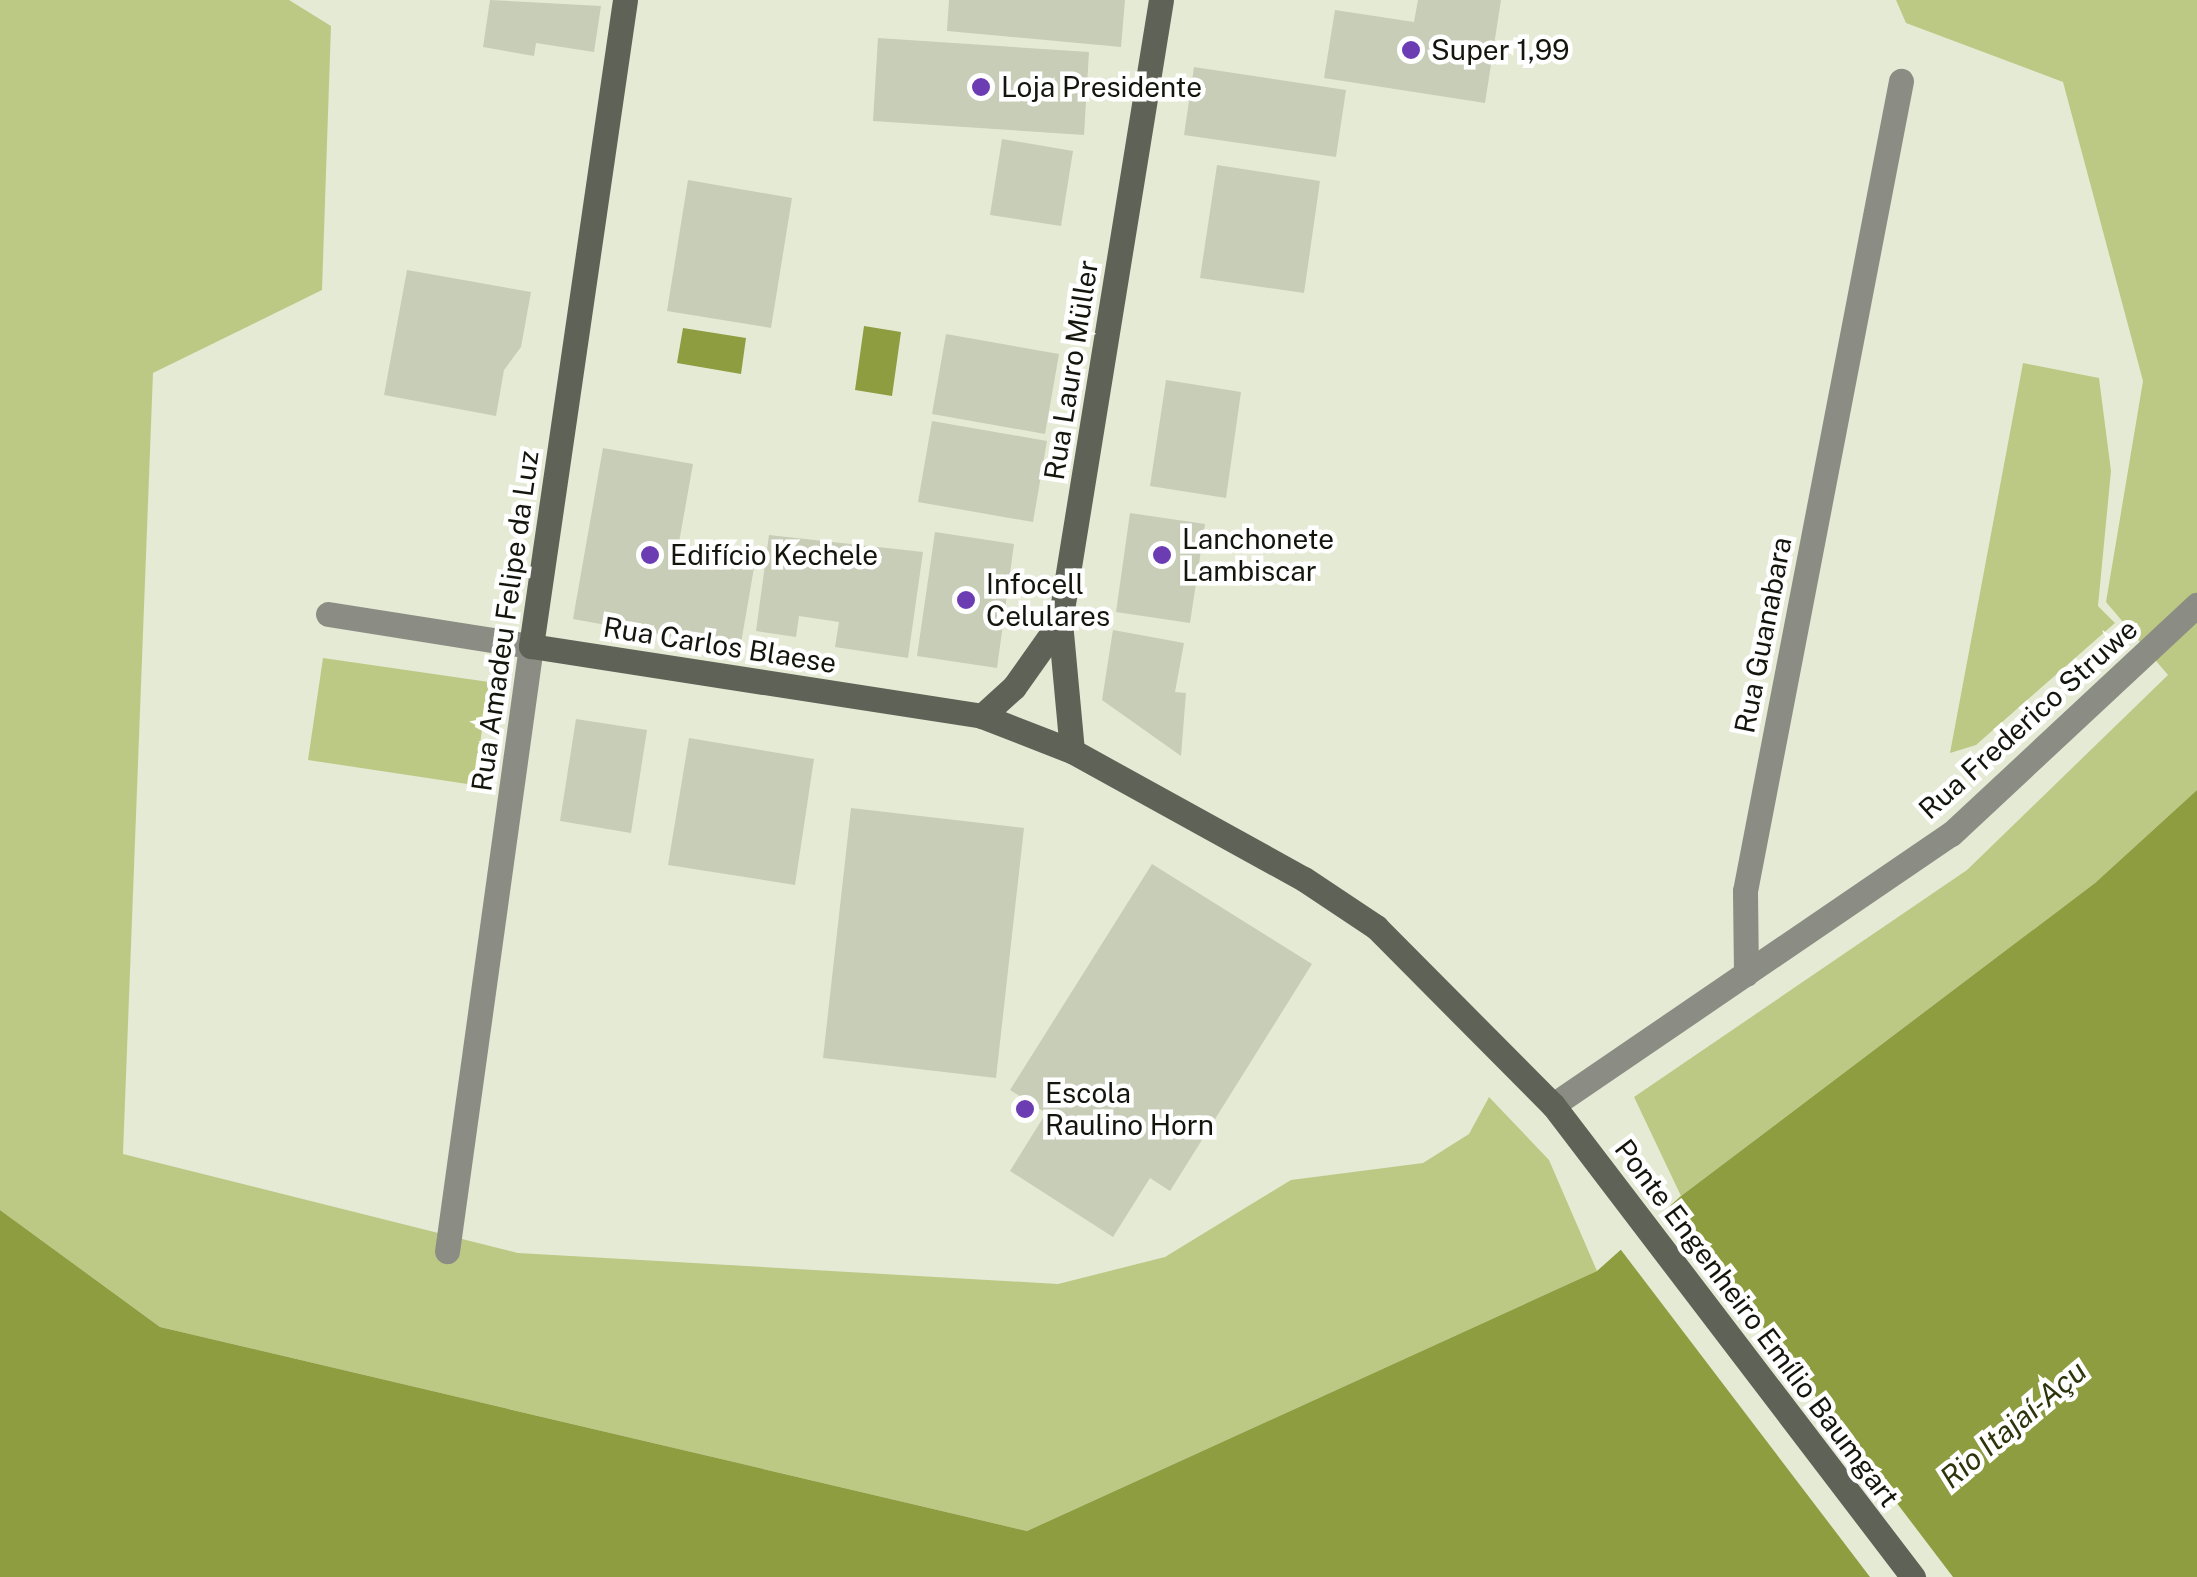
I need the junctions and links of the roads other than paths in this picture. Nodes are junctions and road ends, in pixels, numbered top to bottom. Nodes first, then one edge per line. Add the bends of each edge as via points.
1 (624, 0) edge
2 (1162, 0) edge
3 (1901, 82) dead end
4 (2197, 605) edge
5 (328, 614) dead end
6 (1060, 622) junction
7 (531, 646) junction
8 (982, 716) junction
9 (1072, 751) junction
10 (1746, 974) junction
11 (1554, 1105) junction
12 (447, 1251) dead end
13 (1912, 1577) edge

1 - 7 main road, Rua Amadeu Felipe da Luz
2 - 6 main road, Rua Lauro Müller
3 - 10 street, Rua Guanabara via 1745,890
4 - 10 street, Rua Frederico Struwe via 1951,834
5 - 7 street, Rua Carlos Blaese
6 - 8 main road via 1014,687
6 - 9 main road, Rua Lauro Müller
7 - 8 main road, Rua Carlos Blaese
7 - 12 street, Rua Amadeu Felipe da Luz
8 - 9 main road
9 - 11 main road via 1376,927
10 - 11 street
11 - 13 main road, Ponte Engenheiro Emílio Baumgart

